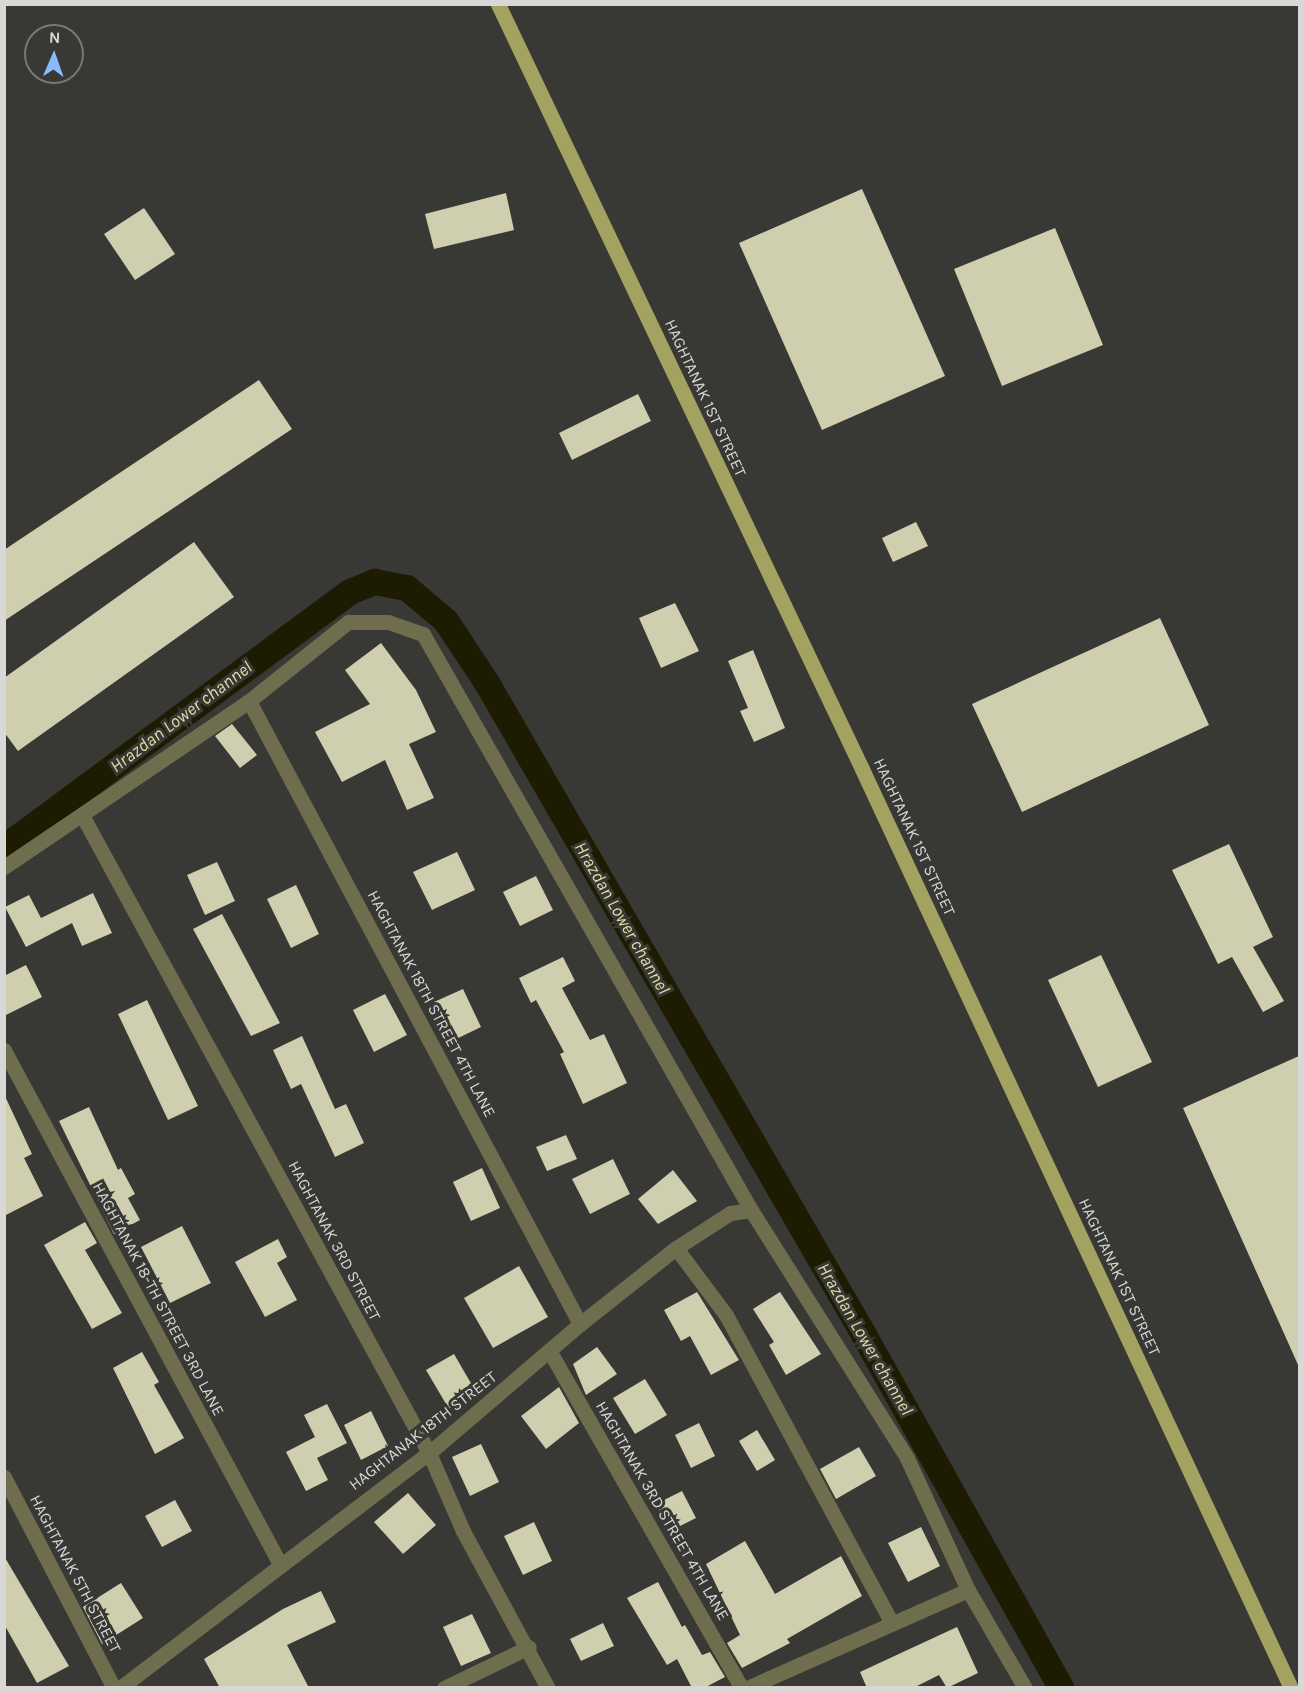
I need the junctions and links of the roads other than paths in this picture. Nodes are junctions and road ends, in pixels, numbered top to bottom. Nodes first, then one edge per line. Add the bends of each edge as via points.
1 (498, 4) edge
2 (249, 701) junction
3 (82, 814) junction
4 (4, 867) edge
5 (4, 1050) edge
6 (751, 1210) junction
7 (676, 1248) junction
8 (580, 1324) junction
9 (550, 1352) junction
10 (429, 1453) junction
11 (4, 1477) edge
12 (280, 1564) junction
13 (968, 1590) junction
14 (891, 1622) junction
15 (529, 1647) junction
16 (114, 1688) edge
17 (120, 1688) edge
18 (444, 1688) edge
19 (548, 1688) edge
20 (742, 1688) edge
21 (747, 1688) edge
22 (1025, 1688) edge
23 (1291, 1688) edge

1 - 23 main road, HAGHTANAK 1ST STREET via 862,769
2 - 3 street
2 - 6 street via 348,622 388,622 423,634
2 - 8 street, HAGHTANAK 18TH STREET 4TH LANE
3 - 4 street
3 - 10 street, HAGHTANAK 3RD STREET
5 - 12 street, HAGHTANAK 18-TH STREET 3RD LANE
6 - 7 street, HAGHTANAK 18TH STREET via 730,1213
6 - 13 street via 907,1458
7 - 8 street, HAGHTANAK 18TH STREET
7 - 14 street via 726,1314
8 - 9 street, HAGHTANAK 18TH STREET
9 - 10 street, HAGHTANAK 18TH STREET
9 - 20 street, HAGHTANAK 3RD STREET 4TH LANE
10 - 12 street, HAGHTANAK 18TH STREET
10 - 15 street, HAGHTANAK 3RD STREET via 463,1531
11 - 16 street, HAGHTANAK 5TH STREET
12 - 17 street, HAGHTANAK 18TH STREET
13 - 14 street
13 - 22 street
14 - 21 street
15 - 18 street
15 - 19 street, HAGHTANAK 3RD STREET

